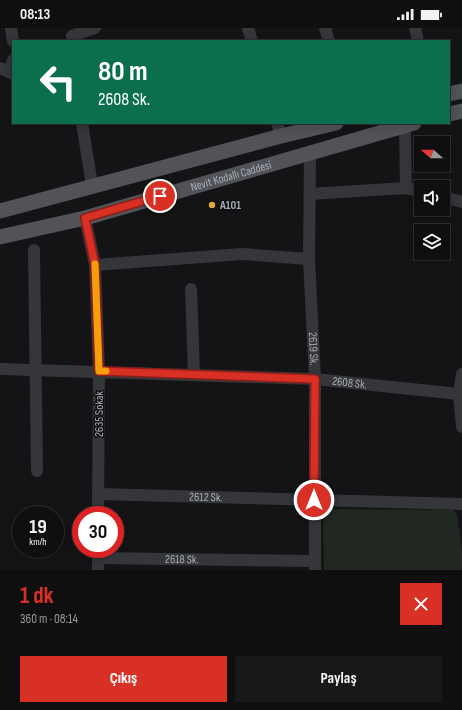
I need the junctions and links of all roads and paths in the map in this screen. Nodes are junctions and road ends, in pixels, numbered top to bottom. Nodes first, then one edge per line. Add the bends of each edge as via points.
1 (11, 28) edge
2 (95, 28) edge
3 (248, 28) edge
4 (326, 28) edge
5 (415, 28) edge
6 (71, 35) edge
7 (13, 40) edge
8 (252, 40) edge
9 (329, 40) edge
10 (418, 40) edge
11 (12, 62) edge
12 (7, 72) edge
13 (462, 91) edge
14 (450, 94) edge
15 (462, 111) edge
16 (450, 114) edge
17 (82, 124) edge
18 (326, 124) edge
19 (410, 124) edge
20 (279, 129) edge
21 (310, 152) junction
22 (92, 185) junction
23 (406, 188) junction
24 (414, 190) edge
25 (310, 194) junction
26 (450, 199) edge
27 (462, 202) edge
28 (0, 211) edge
29 (85, 218) junction
30 (0, 237) edge
31 (34, 250) dead end
32 (309, 259) junction
33 (95, 265) junction
34 (191, 289) dead end
35 (0, 369) edge
36 (36, 369) junction
37 (99, 371) junction
38 (194, 375) junction
39 (315, 379) junction
40 (462, 379) edge
41 (459, 394) junction
42 (462, 426) edge
43 (38, 471) dead end
44 (98, 494) junction
45 (314, 500) junction
46 (462, 504) edge
47 (98, 506) edge
48 (98, 559) edge
49 (314, 565) edge

1 - 7 street
2 - 6 street
3 - 8 street
4 - 9 street
5 - 10 street
11 - 12 street
13 - 14 main road
15 - 16 main road
17 - 22 street
18 - 20 main road
19 - 21 main road, Nevit Kodallı Caddesi
19 - 23 street
20 - 22 main road
21 - 25 street, 2619 Sk.
21 - 29 main road, Nevit Kodallı Caddesi
22 - 28 main road
23 - 24 street
23 - 25 street
25 - 32 street, 2619 Sk.
26 - 27 street
29 - 30 main road, Nevit Kodallı Caddesi
29 - 33 street, 2635 Sokak
31 - 36 street
32 - 33 street via 242,254
32 - 39 street, 2619 Sk.
33 - 37 street, 2635 Sokak
34 - 38 street
35 - 36 street, 2608 Sk.
36 - 37 street, 2608 Sk.
36 - 43 street
37 - 38 street, 2608 Sk.
37 - 44 street, 2635 Sokak
38 - 39 street, 2608 Sk.
39 - 41 street, 2608 Sk.
39 - 45 street, 2619 Sk.
40 - 41 street
41 - 42 street
44 - 45 street, 2612 Sk.
44 - 47 street, 2635 Sokak
45 - 46 street, 2612 Sk.
45 - 49 street, 2619 Sk.
48 - 49 street, 2618 Sk.

